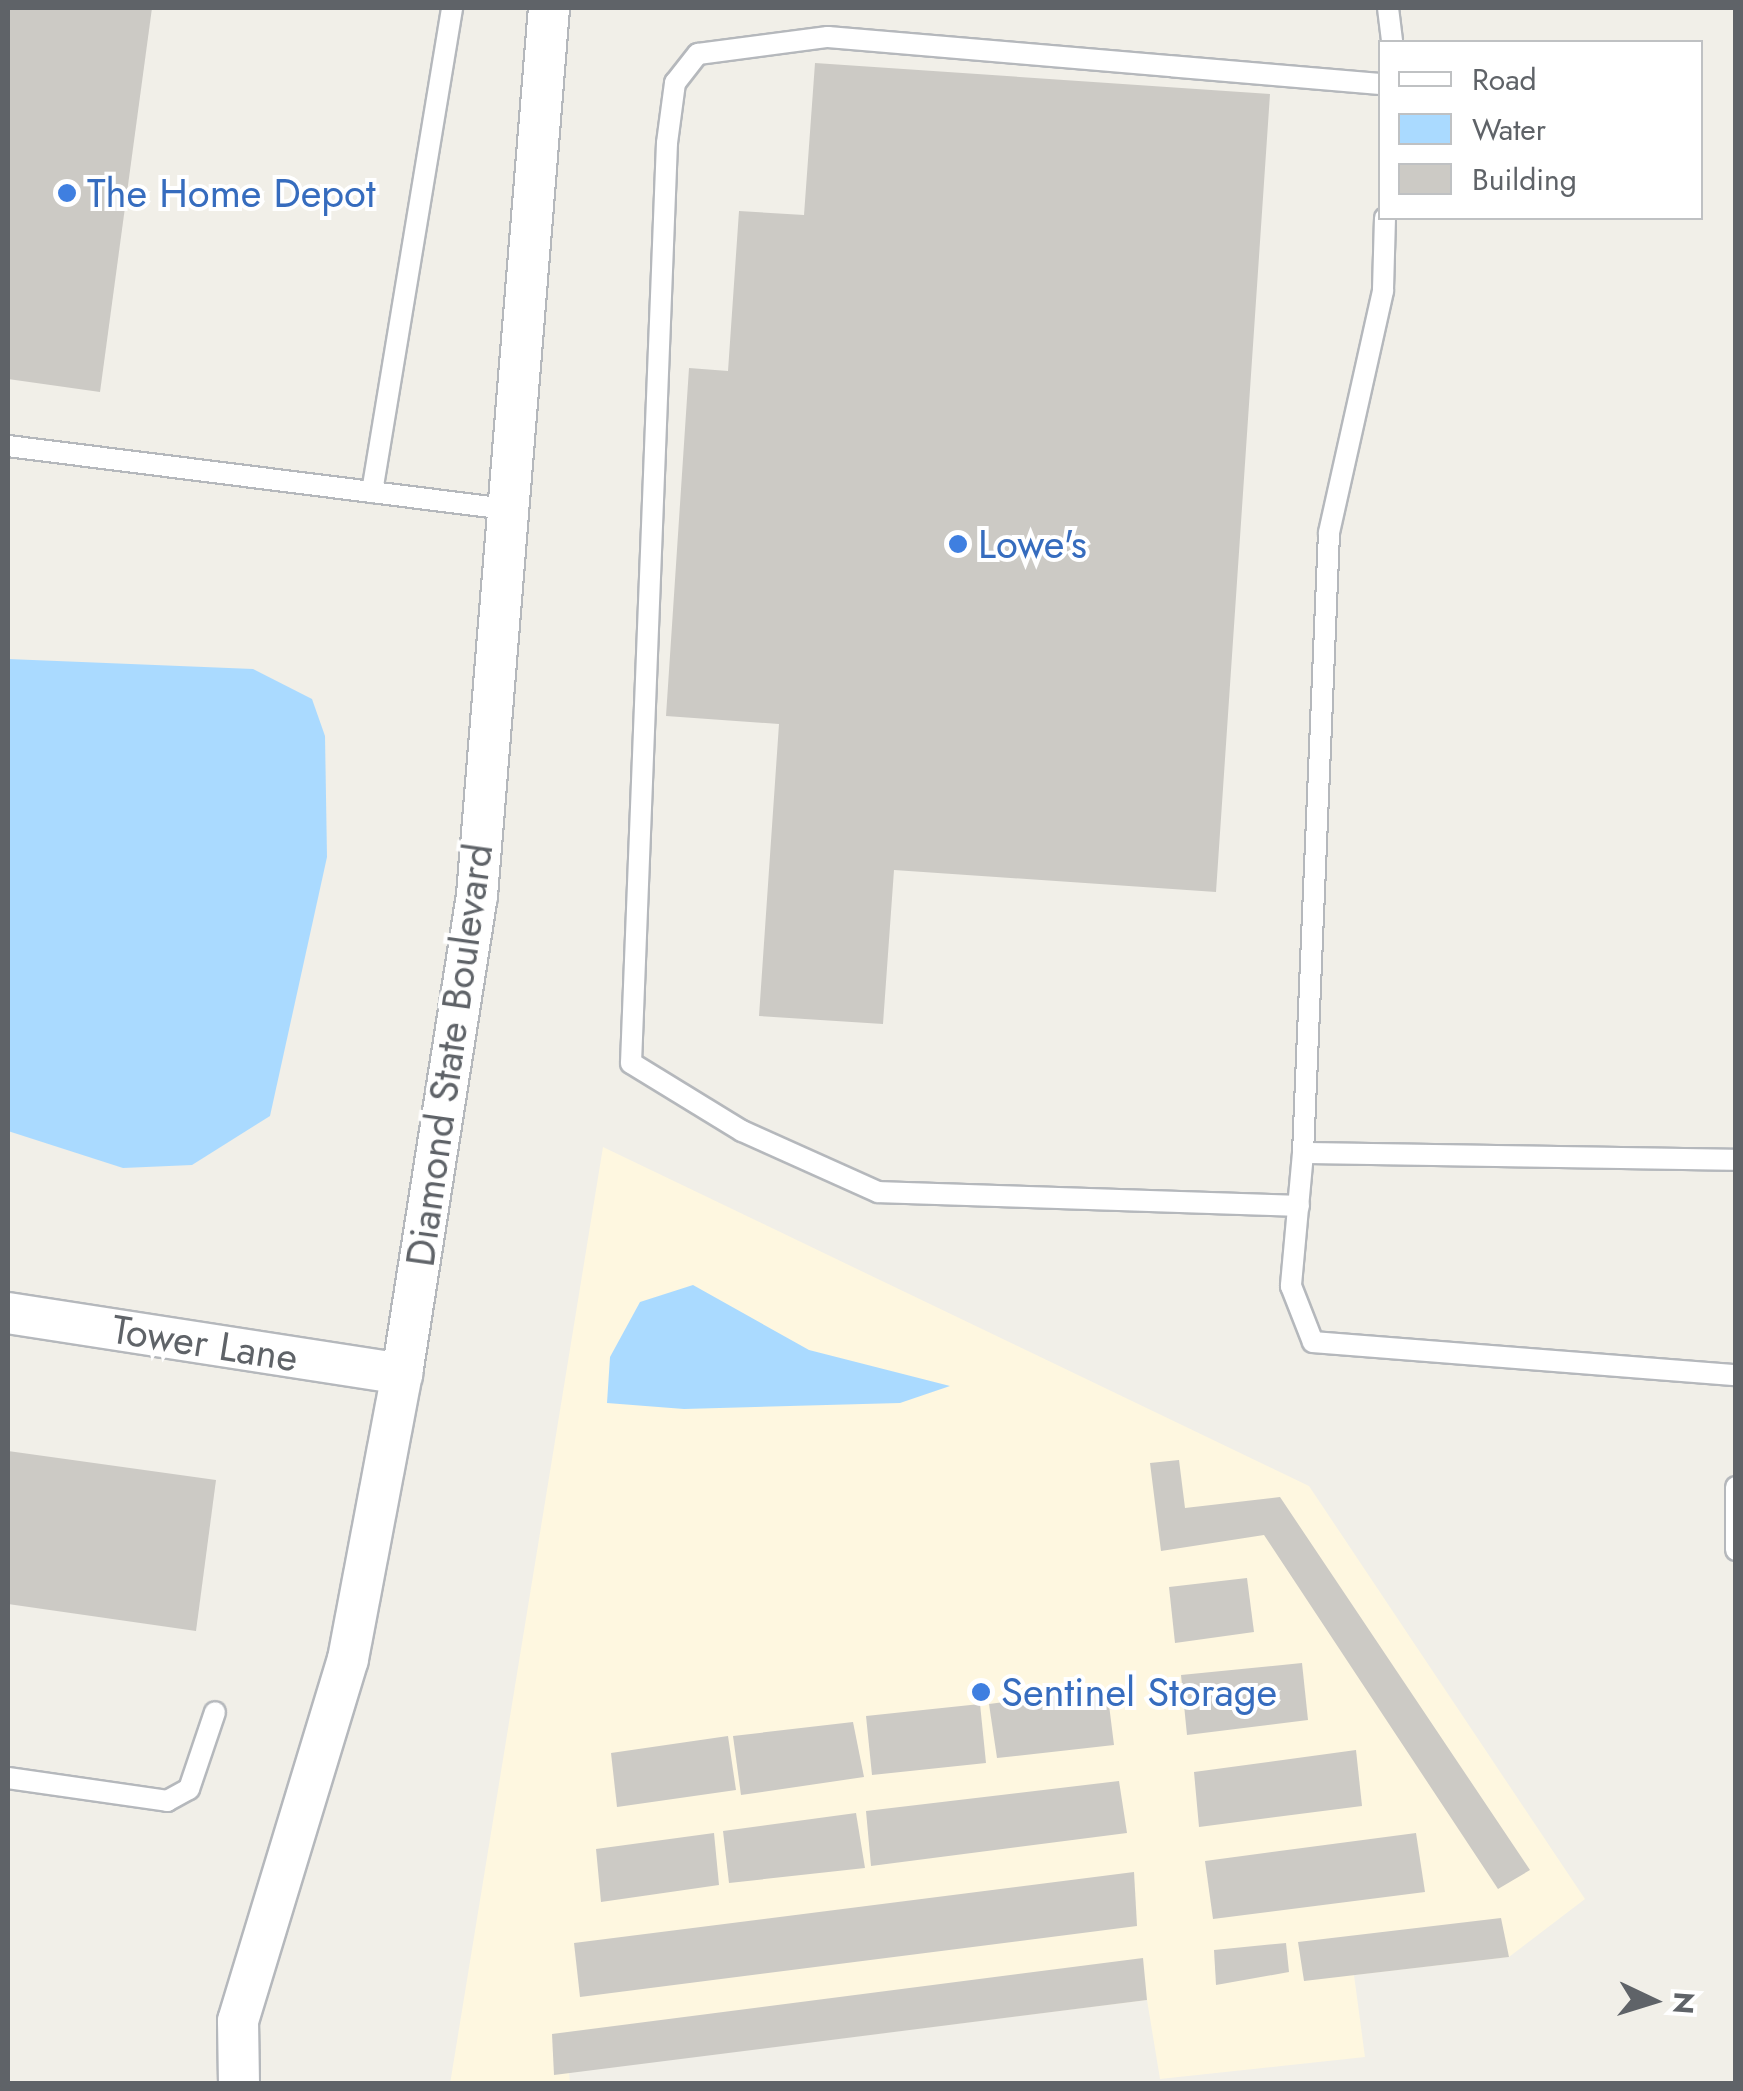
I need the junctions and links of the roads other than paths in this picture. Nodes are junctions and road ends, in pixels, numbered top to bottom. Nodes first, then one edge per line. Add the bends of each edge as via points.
1 (452, 8) edge
2 (549, 8) edge
3 (1388, 8) edge
4 (1392, 40) edge
5 (1378, 84) edge
6 (1385, 220) edge
7 (8, 446) edge
8 (372, 492) junction
9 (506, 510) junction
10 (1303, 1153) junction
11 (1736, 1160) edge
12 (1299, 1206) junction
13 (8, 1313) edge
14 (402, 1374) junction
15 (1736, 1375) edge
16 (1736, 1488) edge
17 (1736, 1550) edge
18 (215, 1712) dead end
19 (8, 1778) edge
20 (239, 2084) edge

1 - 8 lane
2 - 9 street, Diamond State Boulevard
3 - 4 lane
5 - 12 lane via 828,36 698,54 675,83 666,143 631,1063 742,1130 878,1192
6 - 10 lane via 1383,291 1329,533
7 - 8 lane
8 - 9 lane
9 - 14 street, Diamond State Boulevard via 477,895
10 - 11 lane
10 - 12 lane
12 - 15 lane via 1292,1286 1313,1342
13 - 14 street, Tower Lane
14 - 20 street, Diamond State Boulevard via 348,1660 238,2021
16 - 17 lane
18 - 19 lane via 188,1789 167,1801

